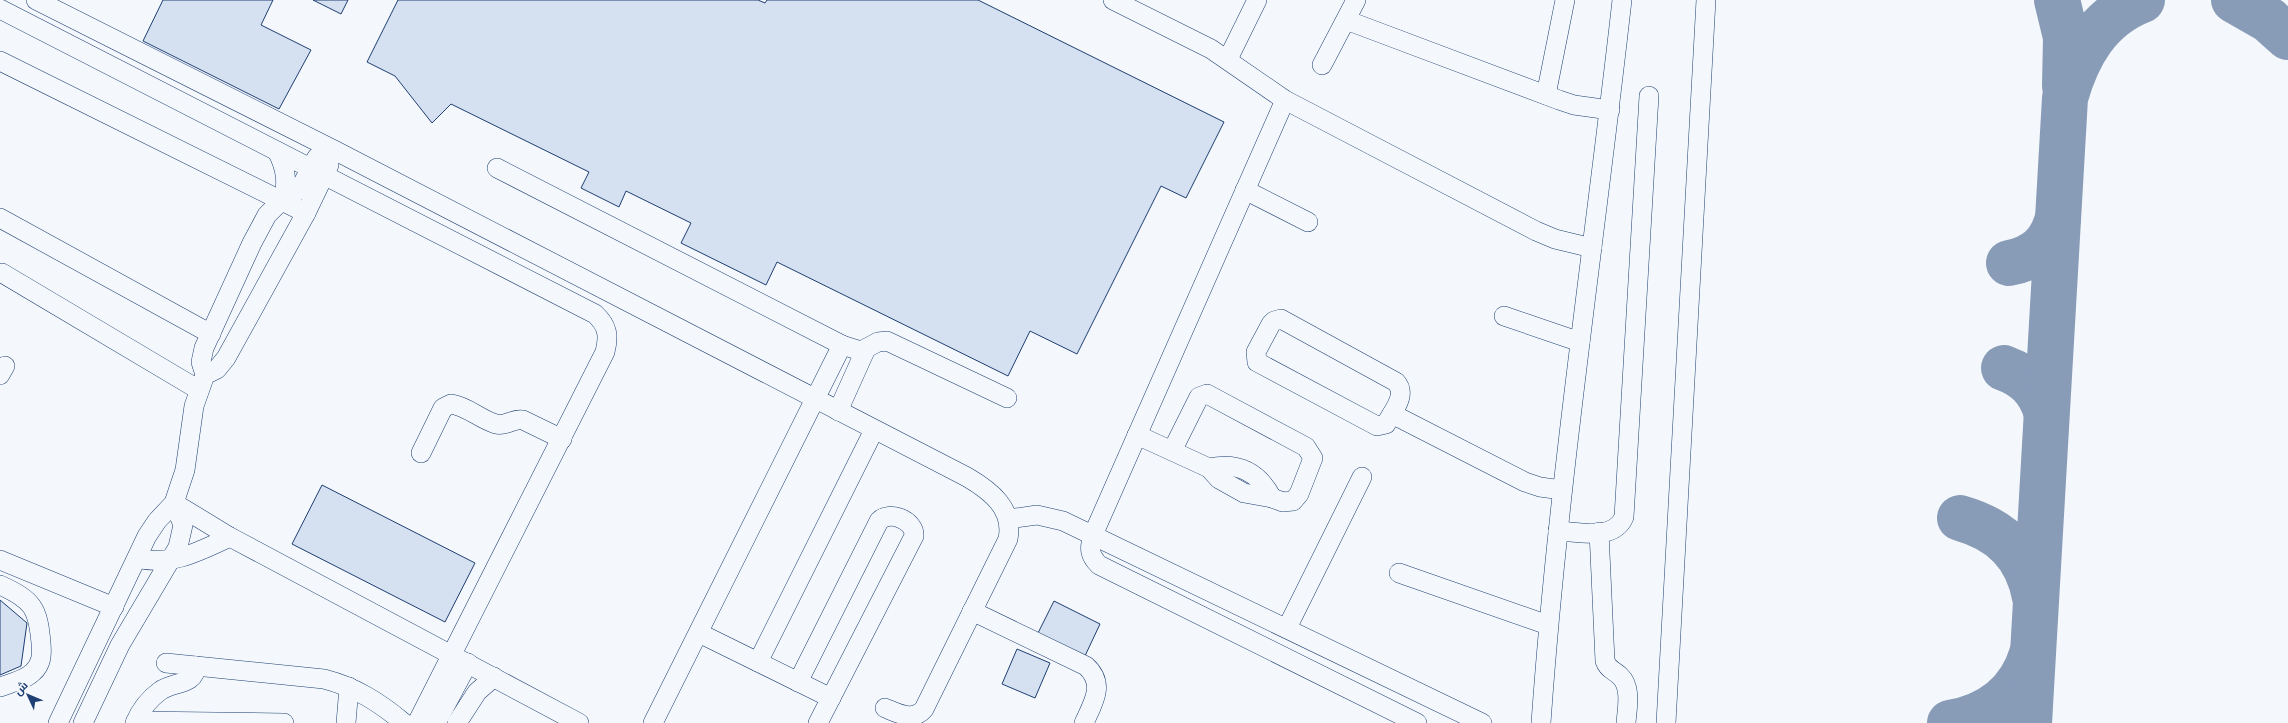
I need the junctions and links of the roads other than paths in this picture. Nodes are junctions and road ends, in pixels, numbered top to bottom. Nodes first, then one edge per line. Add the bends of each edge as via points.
1 (36, 0) edge
2 (1113, 0) edge
3 (1257, 0) edge
4 (1356, 0) edge
5 (1565, 0) edge
6 (1622, 0) edge
7 (1706, 0) edge
8 (0, 8) edge
9 (1346, 20) junction
10 (1228, 60) junction
11 (0, 61) edge
12 (1322, 65) dead end
13 (1546, 95) junction
14 (1648, 96) dead end
15 (1285, 100) junction
16 (1610, 110) junction
17 (329, 148) junction
18 (277, 150) junction
19 (497, 168) dead end
20 (318, 172) junction
21 (1245, 190) junction
22 (283, 202) junction
23 (306, 213) junction
24 (0, 218) edge
25 (1308, 222) dead end
26 (1592, 248) junction
27 (2, 273) dead end
28 (1504, 316) dead end
29 (210, 334) junction
30 (1580, 342) junction
31 (842, 345) junction
32 (865, 351) junction
33 (202, 383) junction
34 (1007, 398) dead end
35 (816, 399) junction
36 (838, 411) junction
37 (1392, 414) junction
38 (874, 430) junction
39 (1137, 435) junction
40 (562, 439) junction
41 (1172, 451) junction
42 (421, 453) dead end
43 (1362, 477) dead end
44 (1562, 490) junction
45 (174, 503) junction
46 (1009, 519) junction
47 (1558, 531) junction
48 (1599, 532) junction
49 (1092, 535) junction
50 (230, 537) junction
51 (137, 558) junction
52 (0, 560) edge
53 (172, 560) junction
54 (1399, 573) dead end
55 (0, 585) edge
56 (114, 607) junction
57 (972, 611) junction
58 (1548, 625) junction
59 (1287, 628) junction
60 (698, 633) junction
61 (460, 659) junction
62 (758, 662) junction
63 (166, 663) dead end
64 (196, 666) junction
65 (494, 677) junction
66 (798, 682) junction
67 (0, 687) edge
68 (349, 687) junction
69 (831, 698) junction
70 (885, 708) dead end
71 (135, 722) edge
72 (58, 723) edge
73 (83, 723) edge
74 (284, 723) edge
75 (346, 723) edge
76 (404, 723) edge
77 (417, 723) edge
78 (436, 723) edge
79 (457, 723) edge
80 (579, 723) edge
81 (653, 723) edge
82 (818, 723) edge
83 (1084, 723) edge
84 (1417, 723) edge
85 (1482, 723) edge
86 (1541, 723) edge
87 (1626, 723) edge
88 (1666, 723) edge

1 - 17 street
2 - 10 street
3 - 10 street
4 - 9 street
5 - 13 street
6 - 16 street
7 - 88 street
8 - 18 street
9 - 12 street
9 - 13 street
10 - 15 street
11 - 22 street
13 - 16 street via 1574,105
14 - 48 street via 1625,511 1619,526 1608,533
15 - 21 street
15 - 26 street via 1536,231 1555,239
16 - 26 street
17 - 20 street
17 - 35 street
18 - 20 street
18 - 22 street via 286,181
19 - 31 street
20 - 22 street
20 - 23 street
20 - 40 street via 595,314 600,319 608,333 605,352
21 - 25 street
21 - 39 street
22 - 23 street
22 - 29 street via 267,215 252,242
23 - 33 street via 226,358
24 - 29 street
26 - 30 street
27 - 33 street
28 - 30 street
29 - 33 street via 202,354
30 - 44 street
31 - 32 street via 856,351
31 - 35 street
32 - 34 street via 878,342 887,341
32 - 36 street
33 - 45 street via 185,470
35 - 36 street
35 - 60 street
36 - 38 street
37 - 37 street via 1401,393 1396,382 1281,319 1274,321 1255,355 1260,364 1378,426 1386,424
37 - 44 street via 1525,482
38 - 46 street via 977,483 998,500
38 - 62 street
39 - 41 street
39 - 49 street
40 - 42 street via 523,420 497,424 451,404 442,408
40 - 61 street
41 - 41 street via 1197,401 1203,395 1211,395 1306,447 1312,453 1313,462 1296,498 1288,502 1272,498 1266,486 1247,470 1234,466 1209,468
43 - 59 street
44 - 47 street
45 - 50 street
45 - 51 street via 157,521
45 - 53 street via 182,524 180,542
46 - 49 street via 1029,515 1048,516
46 - 57 street via 1008,539
47 - 48 street
47 - 58 street
48 - 87 street via 1605,661 1609,669 1620,676 1626,684
49 - 59 street
49 - 84 street via 1090,553 1099,565
50 - 53 street
50 - 61 street
51 - 53 street via 153,562
51 - 56 street
52 - 56 street
53 - 73 street via 120,645
54 - 58 street
55 - 67 street via 21,596 33,609 38,617 42,652 39,664 28,676
56 - 72 street
57 - 70 street via 920,713 911,716
57 - 83 street via 1086,666 1096,679 1097,695
58 - 86 street
59 - 85 street
60 - 62 street
60 - 81 street
61 - 65 street
61 - 77 street
61 - 78 street
62 - 66 street
63 - 64 street
64 - 68 street via 324,679
64 - 71 street via 191,680 168,686 156,694
65 - 79 street via 477,692
65 - 80 street
66 - 69 street
66 - 69 street via 879,521 882,517 892,515 912,526 914,536
68 - 75 street
68 - 76 street via 374,700
69 - 82 street
71 - 74 street

